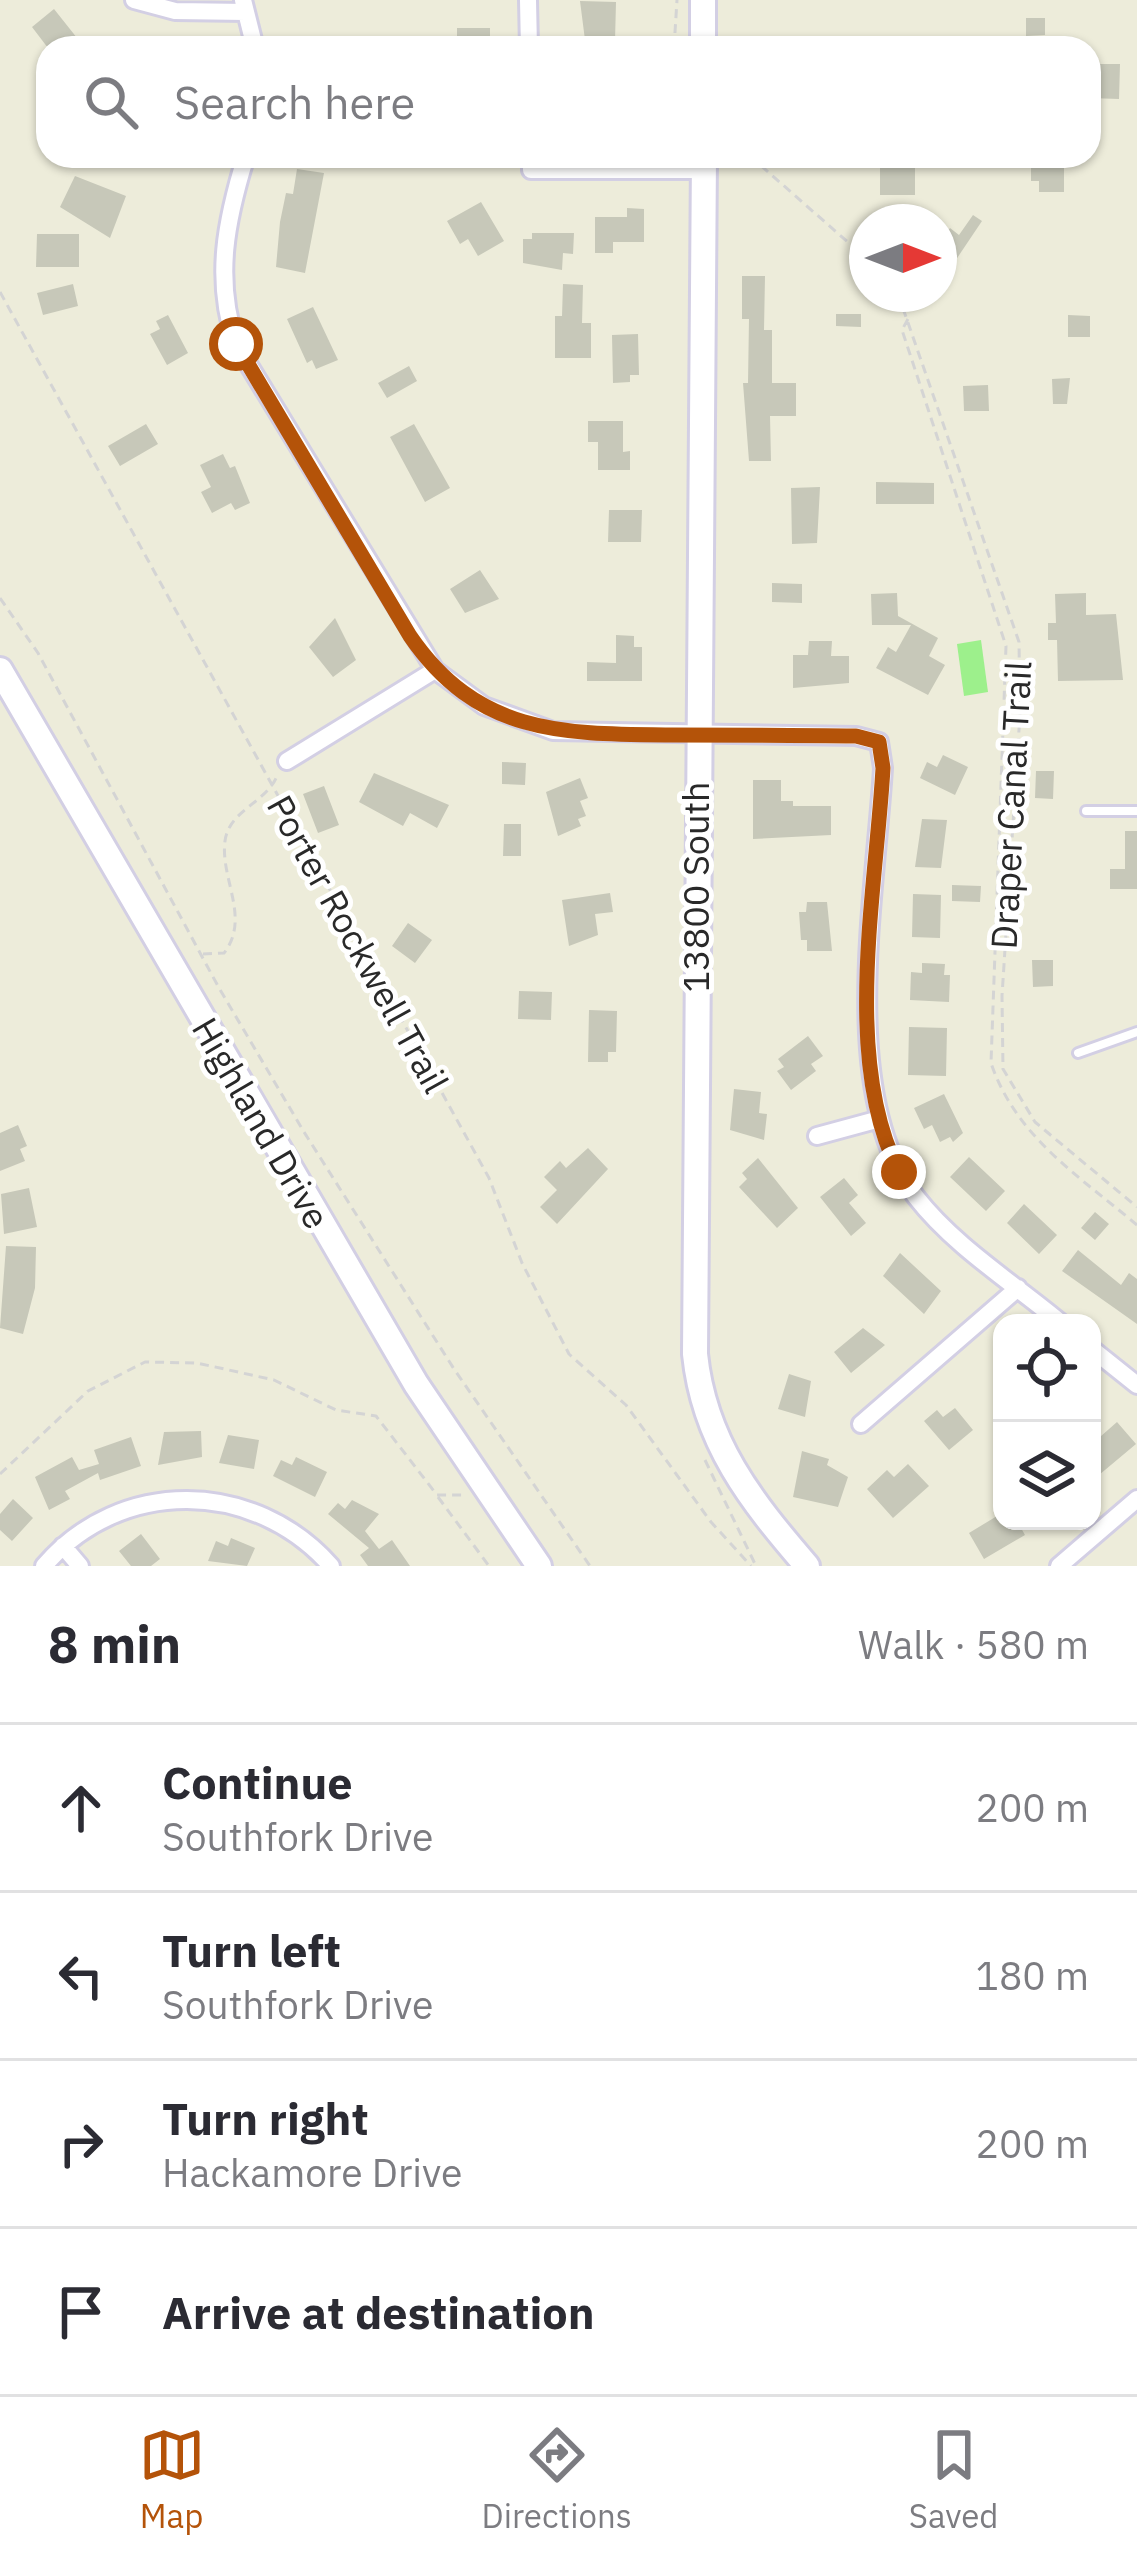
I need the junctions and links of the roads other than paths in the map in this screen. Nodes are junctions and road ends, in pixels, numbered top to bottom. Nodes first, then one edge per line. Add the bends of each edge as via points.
1 (134, 0) edge
2 (528, 0) edge
3 (703, 0) edge
4 (245, 6) edge
5 (252, 36) edge
6 (529, 36) edge
7 (704, 36) edge
8 (243, 168) edge
9 (531, 168) edge
10 (580, 168) edge
11 (704, 168) edge
12 (0, 670) edge
13 (435, 670) junction
14 (697, 735) junction
15 (287, 761) dead end
16 (1086, 811) dead end
17 (1137, 811) edge
18 (1137, 1032) edge
19 (1078, 1053) dead end
20 (876, 1120) junction
21 (818, 1136) dead end
22 (1018, 1288) junction
23 (1050, 1314) edge
24 (1101, 1355) edge
25 (1137, 1385) edge
26 (861, 1424) dead end
27 (1137, 1499) edge
28 (63, 1546) junction
29 (44, 1566) edge
30 (80, 1566) edge
31 (331, 1566) edge
32 (539, 1566) edge
33 (807, 1566) edge
34 (1059, 1566) edge

1 - 4 street via 217,15
2 - 6 street
3 - 7 main road
4 - 5 street
8 - 13 street via 223,259 236,344
9 - 10 street
11 - 14 main road, 13800 South
12 - 32 main road, Highland Drive via 416,1384
13 - 14 street via 484,706 535,727
13 - 15 street
14 - 20 street via 879,742 867,1051
14 - 33 main road, 13800 South via 694,1337 703,1402 744,1490
16 - 17 lane
18 - 19 lane
20 - 21 street
20 - 22 street via 919,1201
22 - 23 street
22 - 26 street
24 - 25 street
27 - 34 street
28 - 29 street
28 - 30 street
28 - 31 street via 128,1509 199,1499 278,1522

